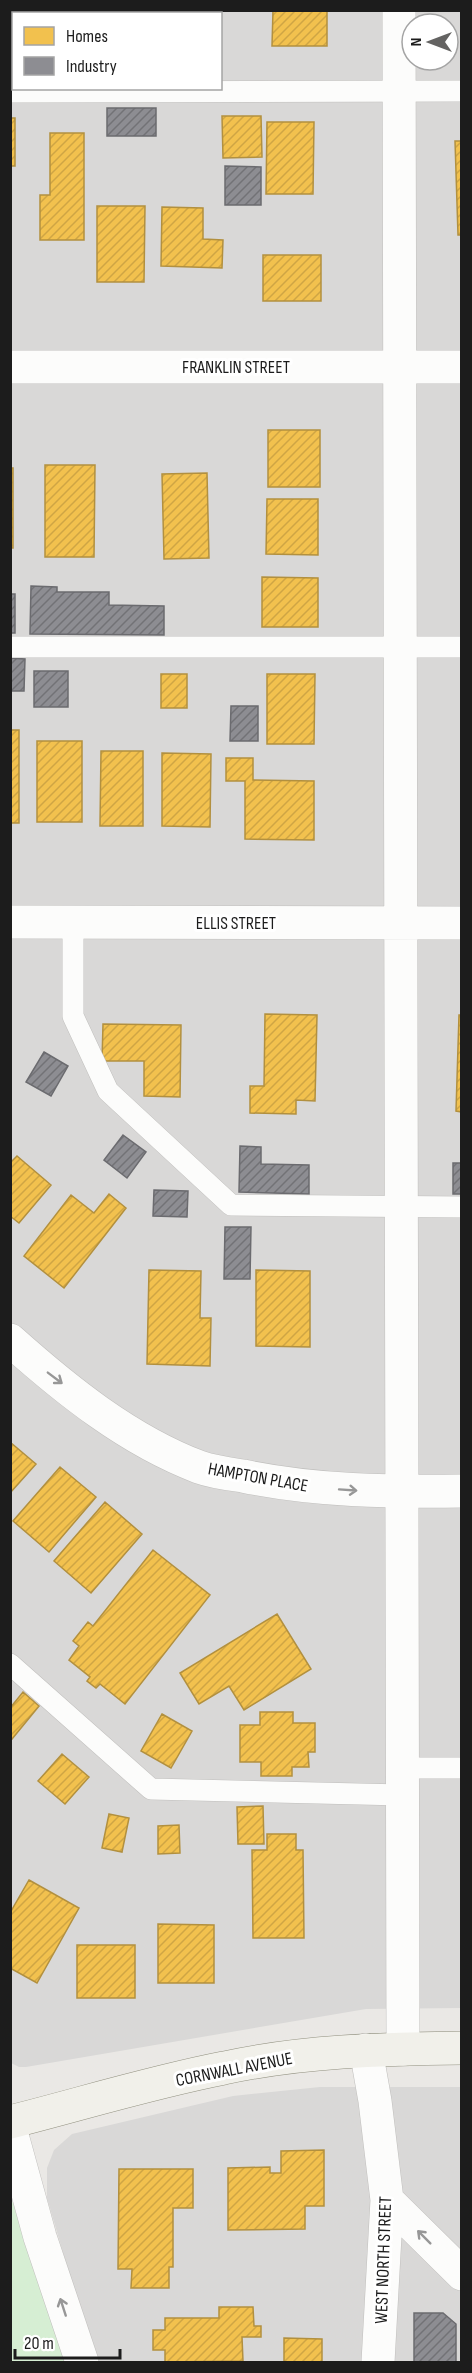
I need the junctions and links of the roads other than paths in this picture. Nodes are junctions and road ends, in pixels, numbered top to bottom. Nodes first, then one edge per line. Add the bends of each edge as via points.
1 (399, 10) edge
2 (462, 91) edge
3 (10, 92) edge
4 (399, 92) junction
5 (10, 366) edge
6 (400, 367) junction
7 (462, 367) edge
8 (10, 647) edge
9 (400, 647) junction
10 (462, 647) edge
11 (10, 922) edge
12 (73, 922) junction
13 (401, 922) junction
14 (462, 922) edge
15 (401, 1206) junction
16 (462, 1207) edge
17 (10, 1340) edge
18 (462, 1491) edge
19 (402, 1492) junction
20 (10, 1664) edge
21 (462, 1768) edge
22 (402, 1781) junction
23 (462, 2048) edge
24 (403, 2049) junction
25 (366, 2050) junction
26 (10, 2122) edge
27 (10, 2128) edge
28 (387, 2200) junction
29 (462, 2274) edge
30 (82, 2362) edge
31 (378, 2362) edge

1 - 4 street
2 - 4 lane
3 - 4 lane
4 - 6 street
5 - 6 street, FRANKLIN STREET
6 - 7 street, FRANKLIN STREET
6 - 9 street
8 - 9 lane
9 - 10 lane
9 - 13 street
11 - 12 street, ELLIS STREET
12 - 13 street, ELLIS STREET
12 - 15 lane via 73,1016 108,1091 231,1205
13 - 14 street, ELLIS STREET
13 - 15 street
15 - 16 lane
15 - 19 street
17 -> 19 street, HAMPTON PLACE via 108,1418 201,1468 272,1482
18 - 19 street, HAMPTON PLACE
19 - 22 street
20 - 22 lane via 151,1789
21 - 22 lane
22 - 24 street
23 - 24 main road, CORNWALL AVENUE
24 - 25 main road, CORNWALL AVENUE
25 - 26 main road, CORNWALL AVENUE via 279,2058 224,2068
25 - 28 street, WEST NORTH STREET
30 -> 27 street via 40,2236
29 -> 28 street
28 - 31 street, WEST NORTH STREET

